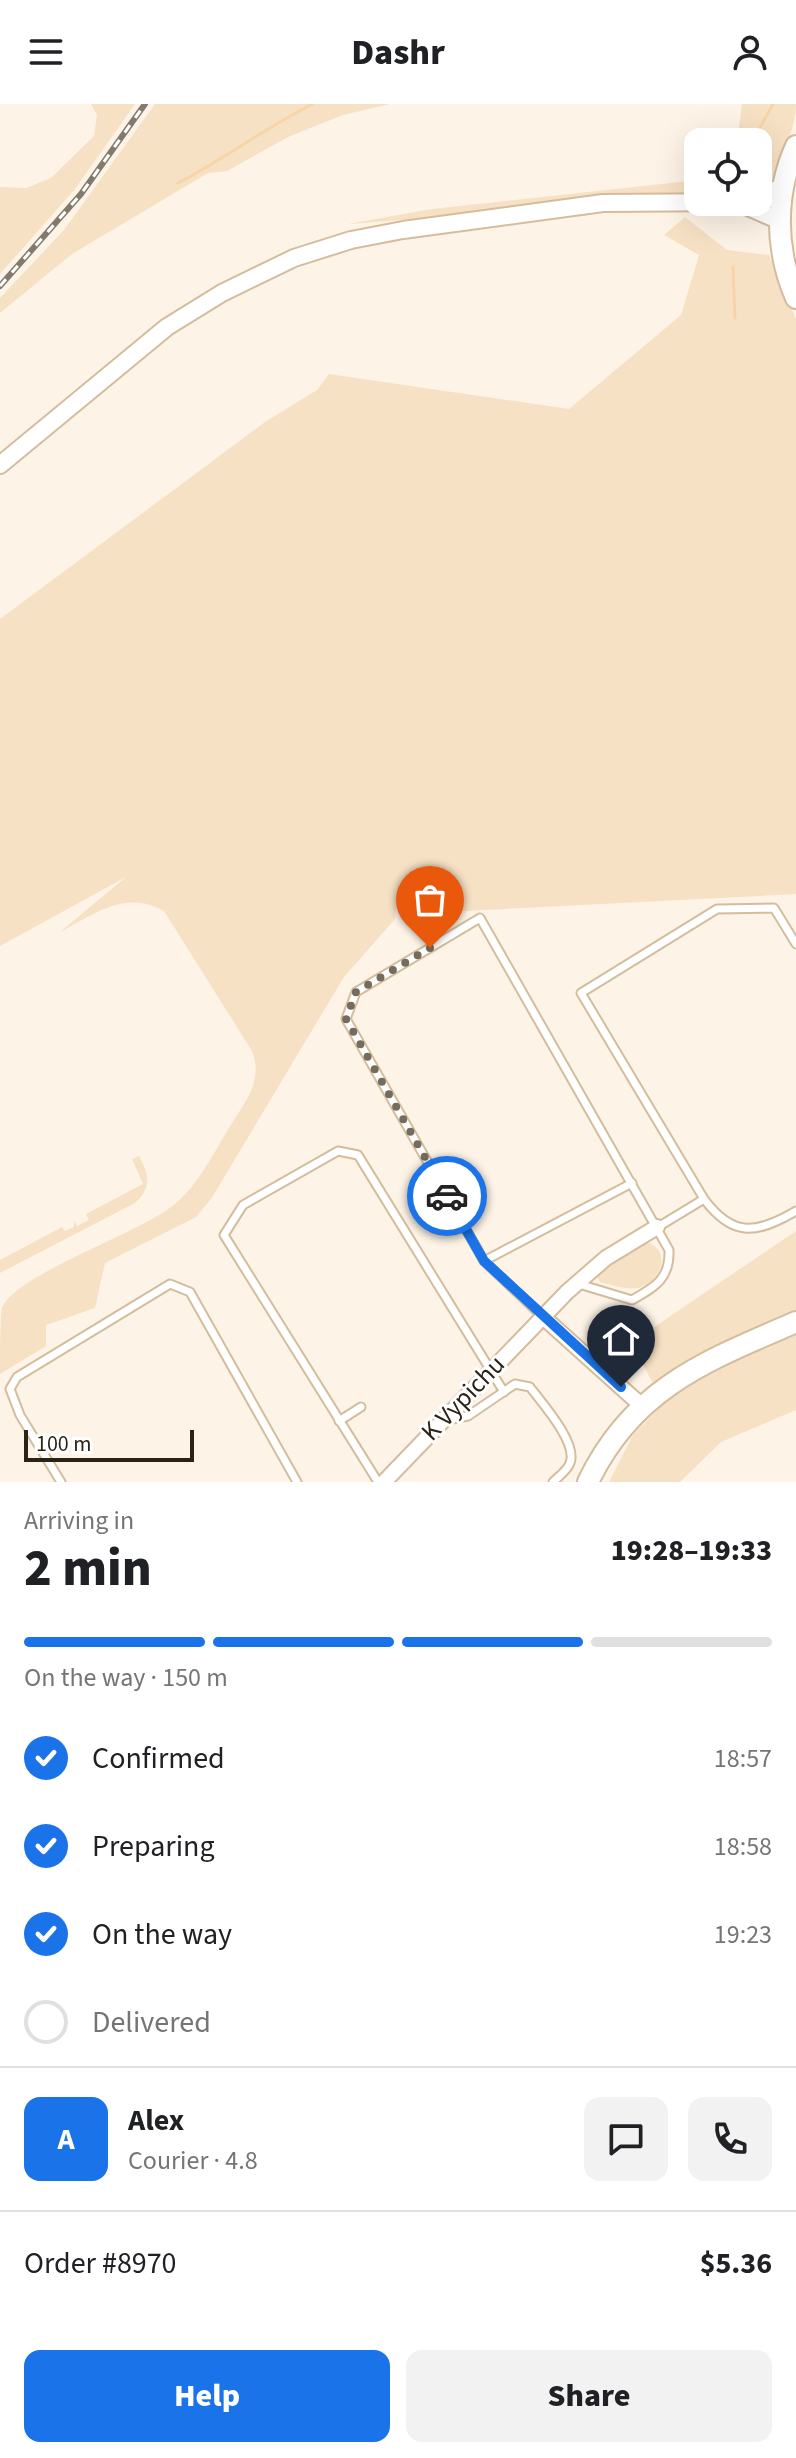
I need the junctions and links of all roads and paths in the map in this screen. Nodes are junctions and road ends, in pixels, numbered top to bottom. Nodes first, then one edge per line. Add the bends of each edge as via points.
1 (796, 146) edge
2 (783, 186) junction
3 (772, 191) edge
4 (684, 202) edge
5 (760, 216) edge
6 (780, 230) junction
7 (796, 298) edge
8 (0, 465) edge
9 (796, 944) edge
10 (632, 1183) junction
11 (704, 1199) junction
12 (796, 1211) edge
13 (657, 1227) junction
14 (484, 1261) junction
15 (577, 1284) junction
16 (542, 1316) junction
17 (796, 1322) edge
18 (489, 1370) junction
19 (504, 1392) junction
20 (642, 1406) junction
21 (361, 1407) dead end
22 (441, 1420) junction
23 (339, 1421) junction
24 (61, 1482) edge
25 (297, 1482) edge
26 (378, 1482) edge
27 (384, 1482) edge
28 (553, 1482) edge
29 (588, 1482) edge

1 - 2 main road
2 - 3 street
2 - 6 main road
4 - 8 street via 603,203 403,230 294,258 167,327
5 - 6 street
6 - 7 main road
9 - 11 lane via 774,908 717,909 581,993
10 - 13 lane
10 - 14 lane
10 - 14 lane via 480,918 356,992 346,1019
11 - 12 lane via 721,1222 735,1227 767,1228
11 - 13 lane
13 - 15 street, K Vypichu via 606,1258
13 - 15 lane via 669,1250 670,1268 658,1285 632,1300
14 - 16 lane
15 - 16 street, K Vypichu
16 - 18 street, K Vypichu
16 - 20 street
17 - 20 main road via 686,1372
18 - 19 lane
18 - 22 street, K Vypichu
18 - 23 lane via 358,1155 338,1151 243,1205 224,1235
19 - 22 lane via 468,1416
19 - 28 lane via 515,1384 530,1387 559,1424 572,1451 571,1461
20 - 29 main road via 605,1451
21 - 23 lane
22 - 27 street, K Vypichu
23 - 26 lane
24 - 25 lane via 10,1389 17,1377 170,1284 190,1292

